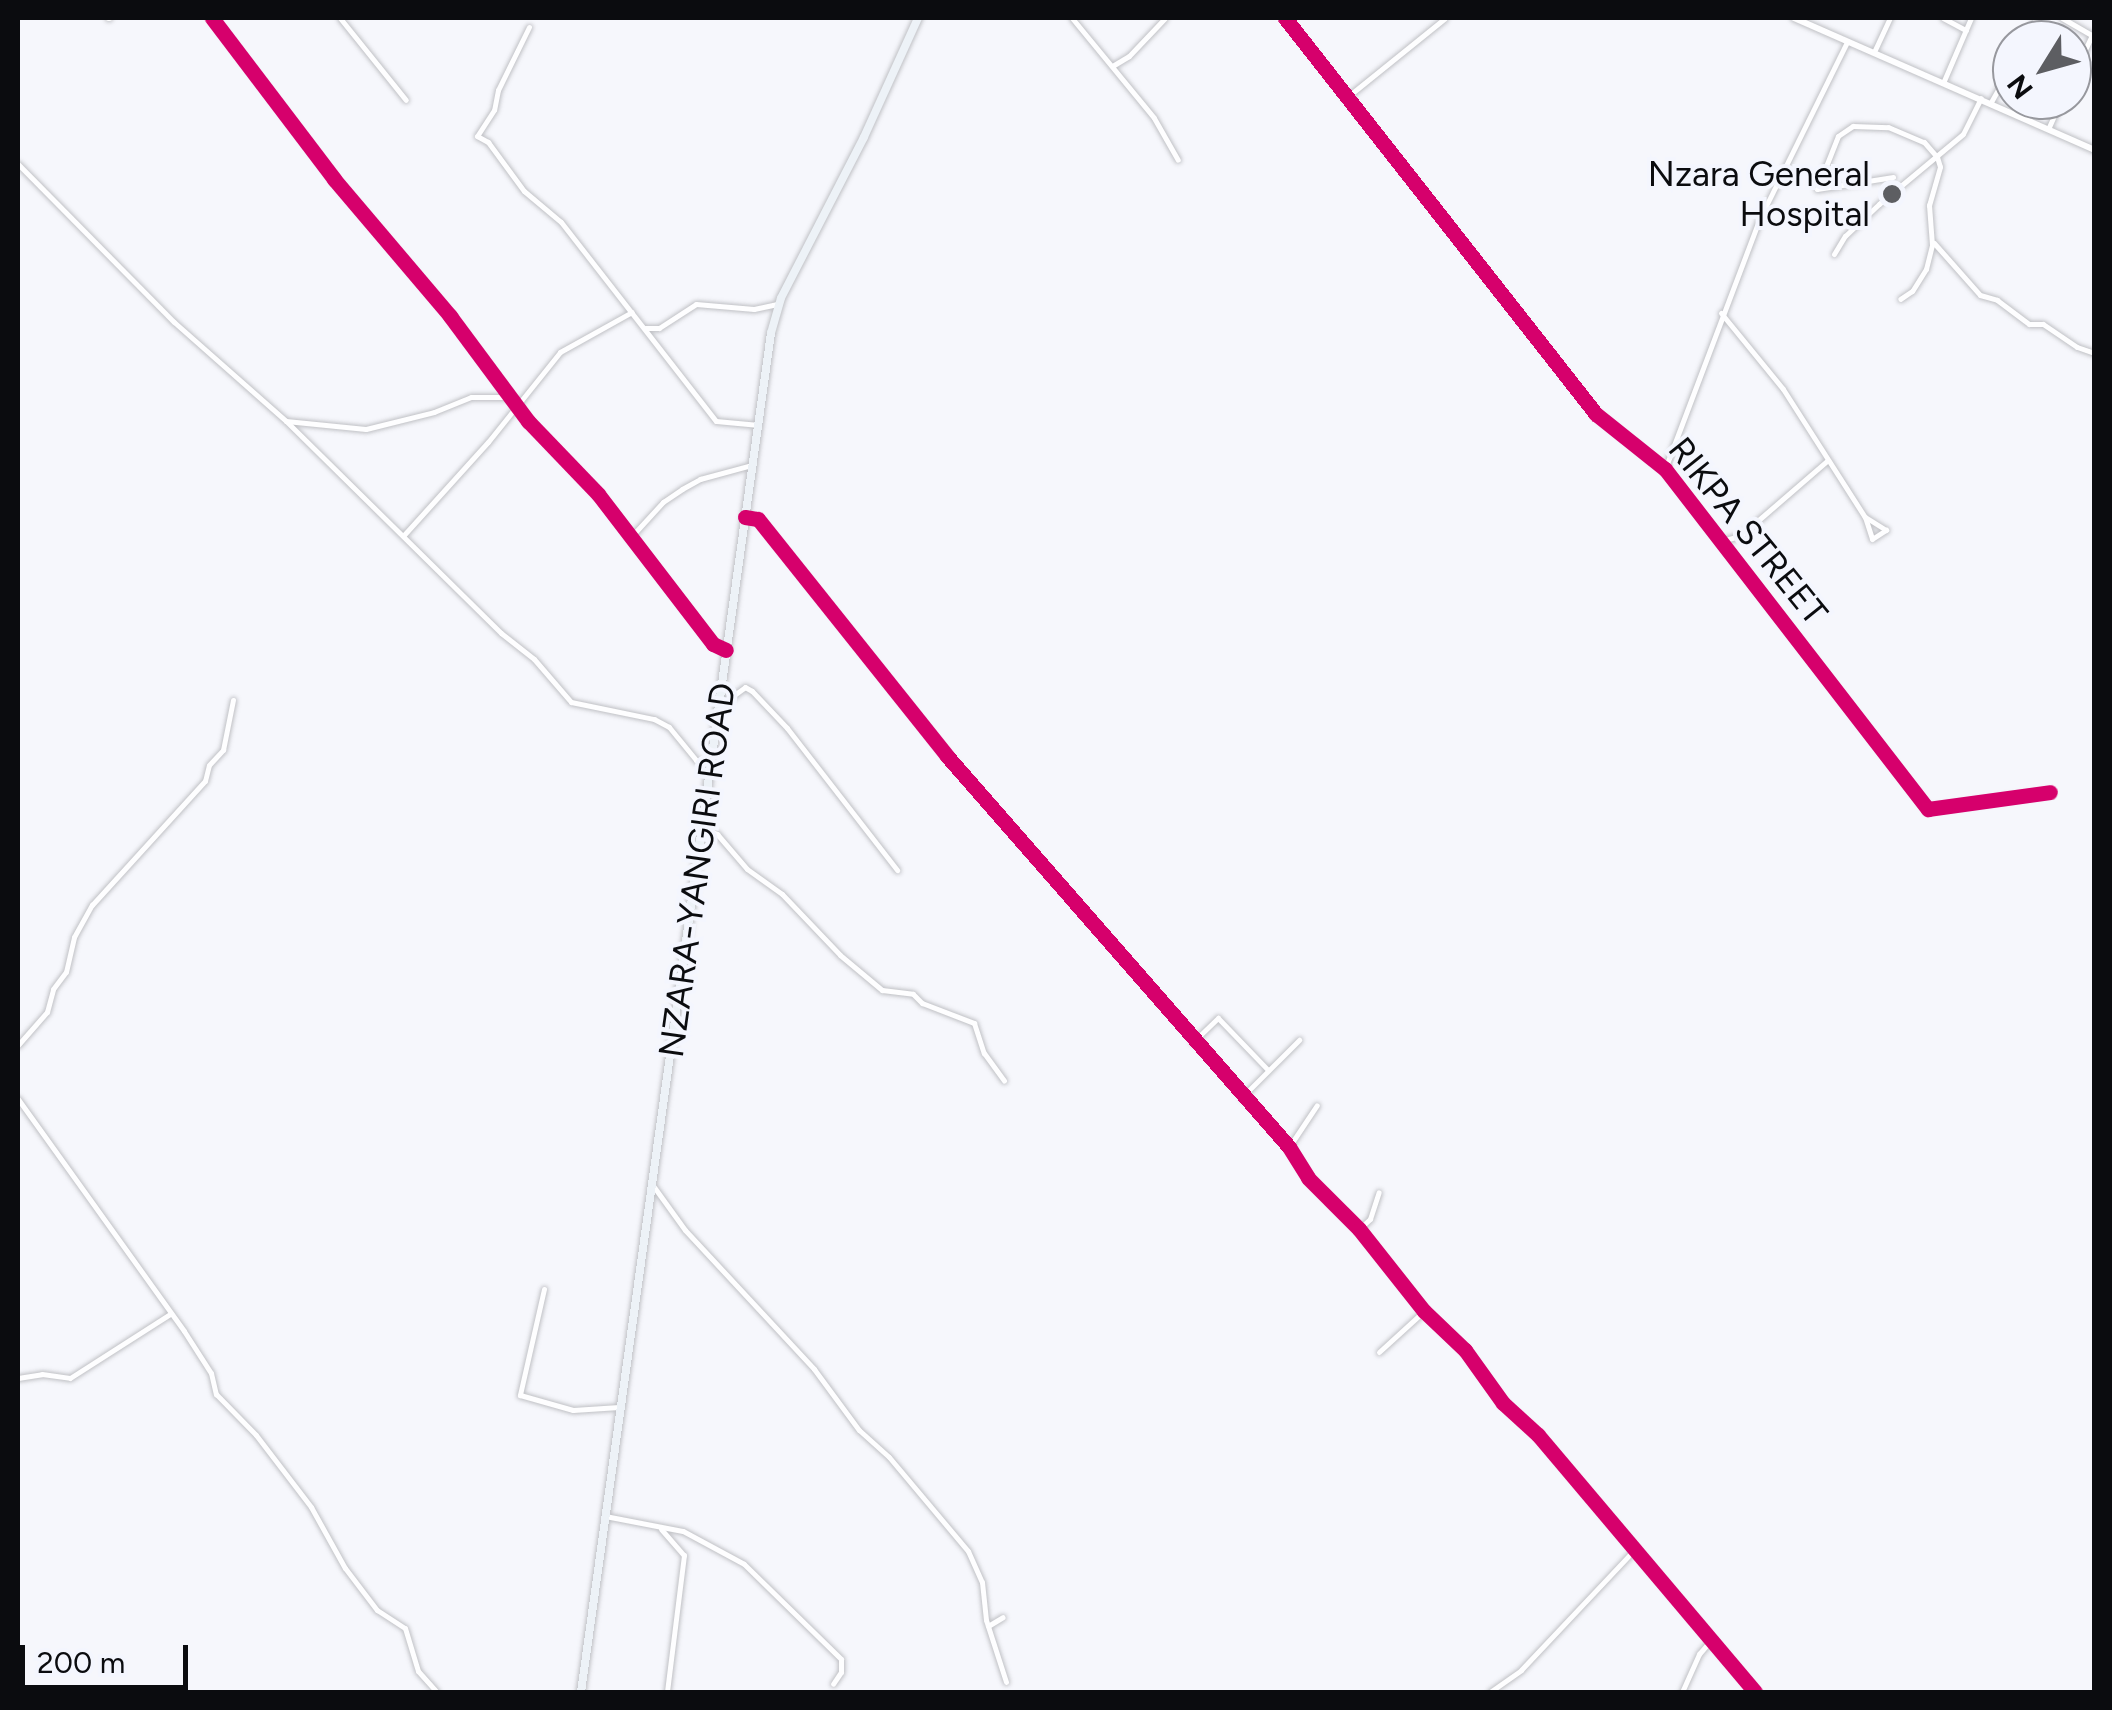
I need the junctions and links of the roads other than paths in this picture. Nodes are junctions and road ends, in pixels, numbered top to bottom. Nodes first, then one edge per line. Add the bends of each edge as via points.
1 (212, 18) edge
2 (340, 18) edge
3 (918, 18) edge
4 (1072, 18) edge
5 (1165, 18) edge
6 (1286, 18) edge
7 (1445, 18) edge
8 (1794, 18) edge
9 (1890, 18) edge
10 (1943, 18) edge
11 (1971, 18) edge
12 (2062, 18) edge
13 (529, 27) dead end
14 (1966, 30) junction
15 (2093, 36) edge
16 (1847, 42) junction
17 (1874, 52) junction
18 (1114, 65) junction
19 (1943, 83) junction
20 (1346, 98) junction
21 (1982, 98) junction
22 (406, 100) dead end
23 (1992, 102) edge
24 (2031, 120) edge
25 (2052, 120) edge
26 (2049, 128) junction
27 (2094, 150) edge
28 (1937, 157) junction
29 (1178, 160) dead end
30 (18, 164) edge
31 (1893, 178) dead end
32 (1932, 242) junction
33 (1834, 254) dead end
34 (1900, 298) dead end
35 (778, 304) junction
36 (632, 312) junction
37 (1721, 313) junction
38 (644, 327) junction
39 (660, 328) junction
40 (650, 337) junction
41 (2094, 352) edge
42 (510, 397) junction
43 (515, 404) junction
44 (286, 420) junction
45 (759, 425) junction
46 (1828, 460) junction
47 (752, 466) junction
48 (1665, 469) junction
49 (745, 517) junction
50 (1865, 517) junction
51 (403, 536) junction
52 (630, 538) junction
53 (1721, 541) junction
54 (726, 650) junction
55 (232, 700) dead end
56 (719, 706) junction
57 (711, 766) junction
58 (2050, 792) dead end
59 (702, 827) junction
60 (897, 870) dead end
61 (1299, 1040) dead end
62 (1193, 1042) junction
63 (18, 1045) edge
64 (1268, 1070) junction
65 (1004, 1081) dead end
66 (1242, 1097) junction
67 (18, 1099) edge
68 (1317, 1105) dead end
69 (1289, 1148) junction
70 (652, 1185) junction
71 (1379, 1192) dead end
72 (1359, 1229) junction
73 (544, 1288) dead end
74 (1424, 1310) junction
75 (170, 1314) junction
76 (1379, 1352) dead end
77 (18, 1378) edge
78 (620, 1407) junction
79 (605, 1516) junction
80 (659, 1526) junction
81 (1633, 1550) junction
82 (1003, 1617) dead end
83 (988, 1626) junction
84 (1711, 1640) junction
85 (1006, 1682) dead end
86 (834, 1684) dead end
87 (437, 1692) edge
88 (581, 1692) edge
89 (666, 1692) edge
90 (1490, 1692) edge
91 (1682, 1692) edge
92 (1756, 1692) edge

1 - 42 street
2 - 22 street
3 - 35 main road, NZARA-YANGIRI ROAD
4 - 18 street
5 - 18 street
6 - 20 street, RIKPA STREET
7 - 20 street
8 - 16 street
9 - 17 street
10 - 14 street
11 - 14 street
12 - 15 street
13 - 36 street via 477,136 561,222
14 - 19 street
16 - 17 street
16 - 37 street
17 - 19 street
18 - 29 street
19 - 21 street
20 - 48 street, RIKPA STREET via 1596,414
21 - 23 street
21 - 28 street via 1962,134
24 - 26 street
25 - 26 street
26 - 27 street
28 - 31 street via 1924,142 1888,127 1854,126 1838,136 1816,189
28 - 32 street via 1928,205
28 - 33 street via 1867,215
30 - 44 street via 174,322
32 - 34 street via 1926,269
32 - 41 street via 1980,295
35 - 39 street via 696,304
35 - 45 main road, NZARA-YANGIRI ROAD
36 - 38 street
36 - 43 street via 560,352
37 - 46 street via 1783,389
37 - 48 street
38 - 39 street
38 - 40 street
39 - 40 street
40 - 45 street via 716,421
42 - 43 street
42 - 44 street via 471,397 366,430
43 - 51 street
43 - 52 street
44 - 51 street
45 - 47 main road, NZARA-YANGIRI ROAD
46 - 50 street
46 - 53 street via 1740,536
47 - 49 main road, NZARA-YANGIRI ROAD
47 - 52 street via 682,489
48 - 53 street, RIKPA STREET
49 - 54 main road, NZARA-YANGIRI ROAD
49 - 62 street via 758,519 947,756
50 - 50 street via 1872,539 1886,530 1875,524
51 - 57 street via 534,658 571,702 654,719
52 - 54 street via 708,639
53 - 58 street, RIKPA STREET via 1928,809
54 - 56 main road, NZARA-YANGIRI ROAD
55 - 63 street via 223,750 205,781 92,905 46,1012
56 - 57 main road, NZARA-YANGIRI ROAD
56 - 60 street via 744,686 752,690
57 - 59 main road, NZARA-YANGIRI ROAD
59 - 65 street via 882,990 913,994 974,1023
59 - 70 main road, NZARA-YANGIRI ROAD
61 - 64 street
62 - 64 street via 1218,1018
62 - 66 street
64 - 66 street
66 - 69 street
67 - 75 street
68 - 69 street
69 - 72 street via 1308,1178
70 - 78 main road, NZARA-YANGIRI ROAD
70 - 83 street via 968,1552 982,1582
71 - 72 street
72 - 74 street
73 - 78 street via 520,1395 573,1410
74 - 76 street
74 - 81 street
75 - 77 street via 70,1378
75 - 87 street via 210,1373 216,1394 312,1507 345,1568 377,1610 405,1628 418,1672
78 - 79 main road, NZARA-YANGIRI ROAD
79 - 80 street
79 - 88 main road, NZARA-YANGIRI ROAD
80 - 86 street via 723,1550 762,1579 841,1659
80 - 89 street via 684,1556
81 - 84 street
81 - 90 street via 1520,1670
82 - 83 street
83 - 85 street
84 - 91 street
84 - 92 street

